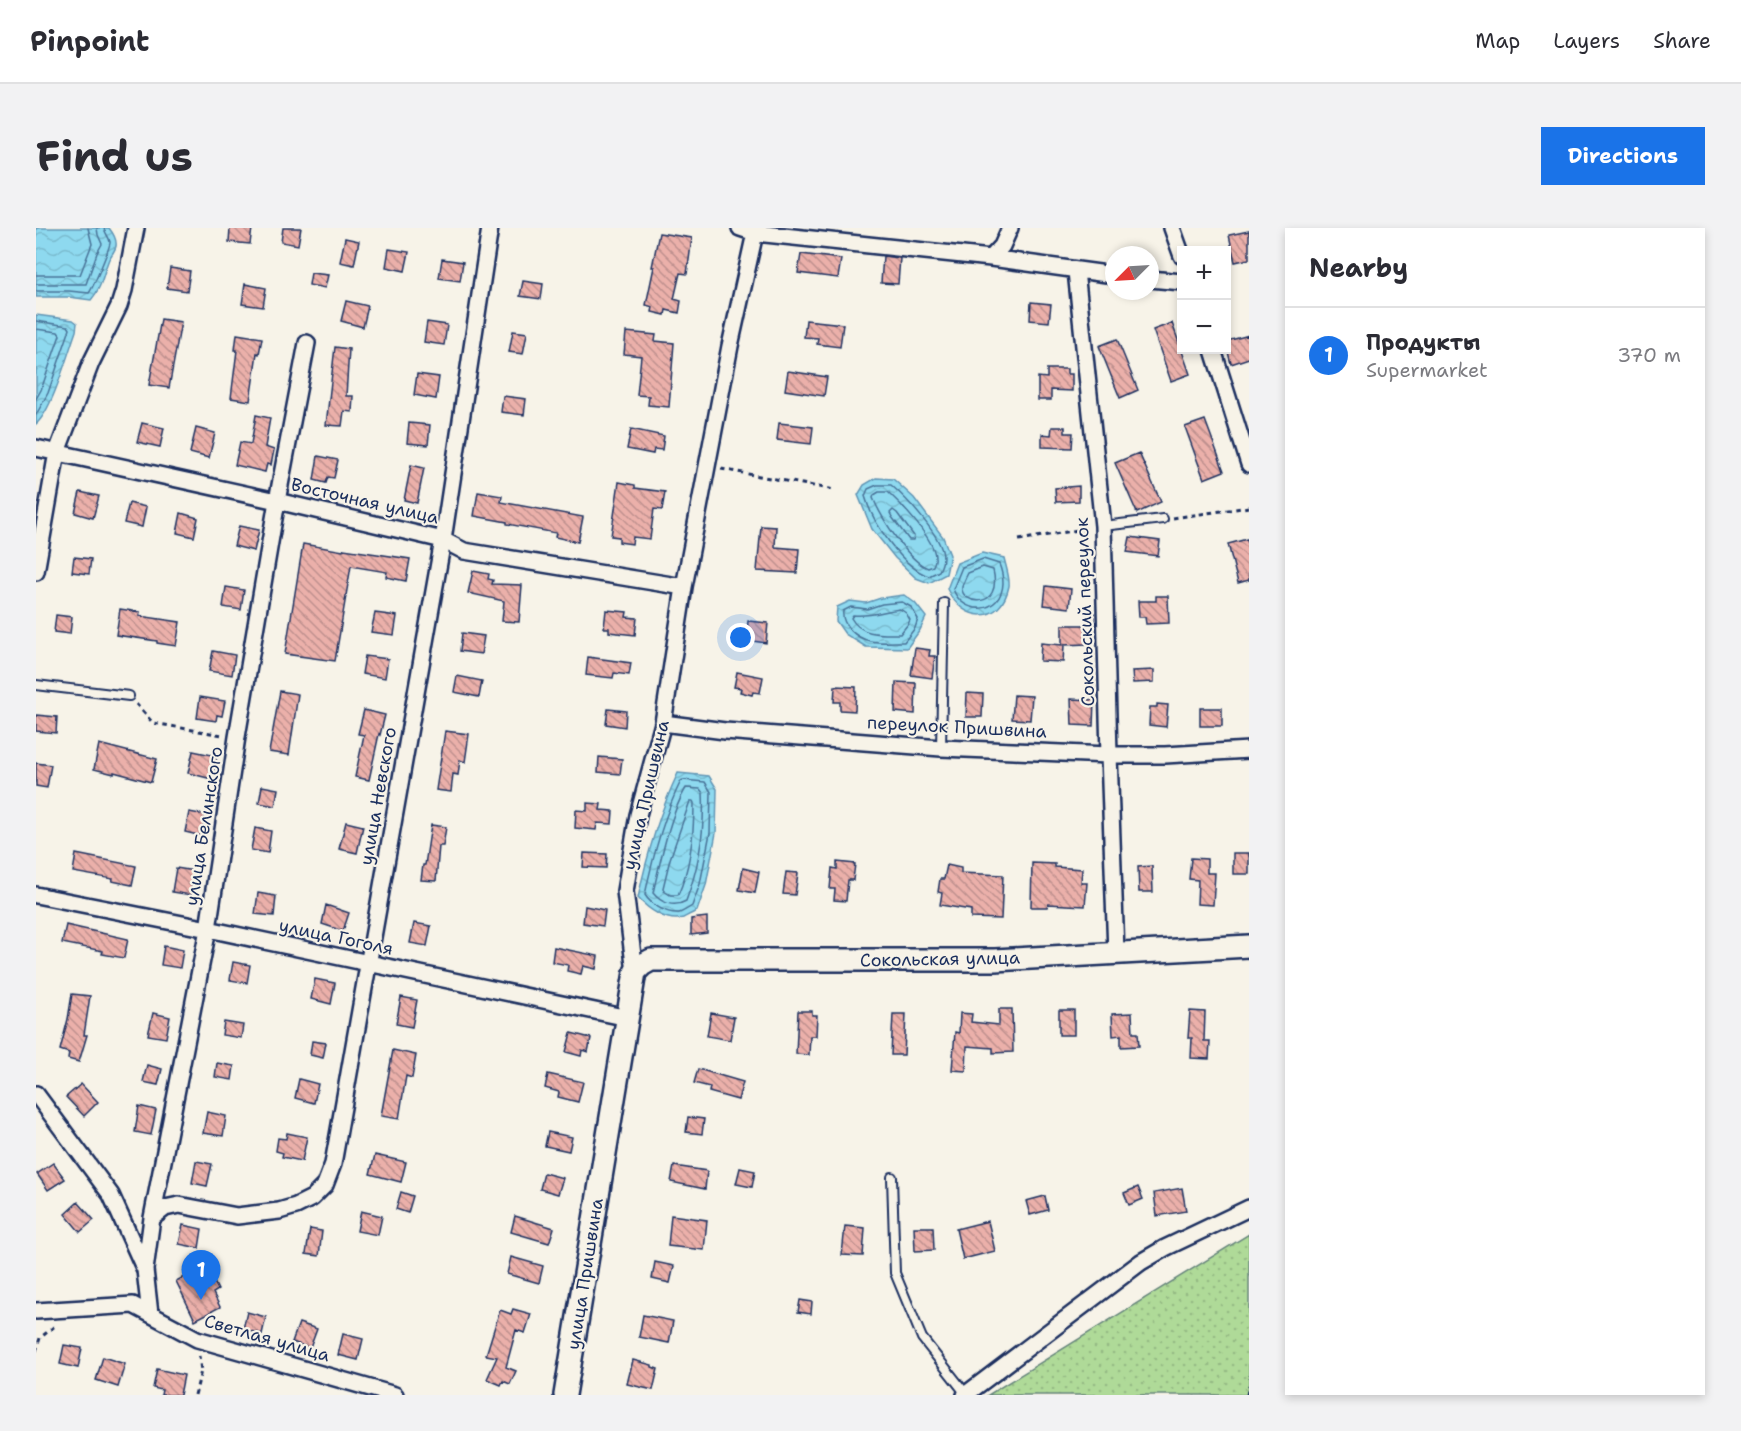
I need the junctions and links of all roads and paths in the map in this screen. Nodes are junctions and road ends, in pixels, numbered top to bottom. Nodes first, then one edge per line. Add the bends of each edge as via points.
1 (136, 228) edge
2 (490, 228) edge
3 (740, 228) edge
4 (1010, 228) edge
5 (1172, 228) edge
6 (755, 233) junction
7 (1179, 246) edge
8 (991, 258) junction
9 (1076, 271) junction
10 (1105, 274) edge
11 (1159, 280) edge
12 (1177, 282) edge
13 (307, 343) dead end
14 (1214, 354) edge
15 (36, 448) edge
16 (57, 452) junction
17 (1249, 464) edge
18 (707, 467) junction
19 (835, 490) dead end
20 (277, 501) junction
21 (1249, 507) edge
22 (1163, 519) joint
23 (1103, 526) junction
24 (443, 540) junction
25 (1019, 540) dead end
26 (36, 572) edge
27 (684, 587) junction
28 (944, 603) dead end
29 (36, 685) edge
30 (129, 696) joint
31 (663, 723) junction
32 (237, 737) junction
33 (941, 748) junction
34 (1249, 750) edge
35 (1109, 755) junction
36 (36, 895) edge
37 (208, 929) junction
38 (1249, 945) edge
39 (1116, 953) junction
40 (368, 964) junction
41 (635, 972) junction
42 (628, 1018) junction
43 (36, 1094) edge
44 (892, 1177) dead end
45 (1249, 1208) edge
46 (152, 1218) junction
47 (145, 1270) junction
48 (78, 1308) junction
49 (36, 1311) edge
50 (150, 1314) junction
51 (197, 1339) junction
52 (36, 1351) edge
53 (1249, 1385) edge
54 (195, 1395) edge
55 (396, 1395) edge
56 (565, 1395) edge
57 (966, 1395) edge
58 (1247, 1395) edge

1 - 16 street via 119,306 91,363
2 - 24 street, улица Невского
3 - 6 street
4 - 8 street
5 - 7 street
6 - 8 street
6 - 18 street, улица Пришвина
8 - 9 street
9 - 10 street
9 - 23 street, Сокольский переулок
11 - 12 street
13 - 20 street, улица Белинского
14 - 17 street
15 - 16 street, Восточная улица
16 - 20 street, Восточная улица
16 - 26 street
18 - 19 path
18 - 27 street, улица Пришвина
20 - 24 street, Восточная улица
20 - 32 street, улица Белинского
21 - 22 path
22 - 23 lane
23 - 25 path
23 - 35 street, Сокольский переулок
24 - 27 street, Восточная улица via 464,550
24 - 40 street, улица Невского
27 - 31 street, улица Пришвина
28 - 33 lane
29 - 30 lane
30 - 32 path via 153,723
31 - 33 street, переулок Пришвина
31 - 41 street, улица Пришвина via 638,816 625,891
32 - 37 street, улица Белинского
33 - 35 street, переулок Пришвина
34 - 35 street, переулок Пришвина
35 - 39 street, Сокольский переулок
36 - 37 street, улица Гоголя
37 - 40 street, улица Гоголя
37 - 46 street, улица Белинского
38 - 39 street, Сокольская улица
39 - 41 street, Сокольская улица via 995,960 651,960
40 - 42 street, улица Гоголя
40 - 46 street, улица Невского via 333,1164 325,1185 312,1198 279,1211 237,1216 179,1205 165,1208
41 - 42 street, улица Пришвина
42 - 56 street, улица Пришвина
43 - 47 street via 111,1195
44 - 57 lane via 895,1273 922,1338
45 - 57 street via 1141,1262
46 - 47 street, улица Белинского
47 - 50 street, улица Белинского
48 - 49 street
48 - 50 street, Светлая улица via 133,1305
48 - 52 path via 40,1338
50 - 51 street, Светлая улица
51 - 54 path via 201,1371
51 - 55 street, Светлая улица
53 - 58 path

